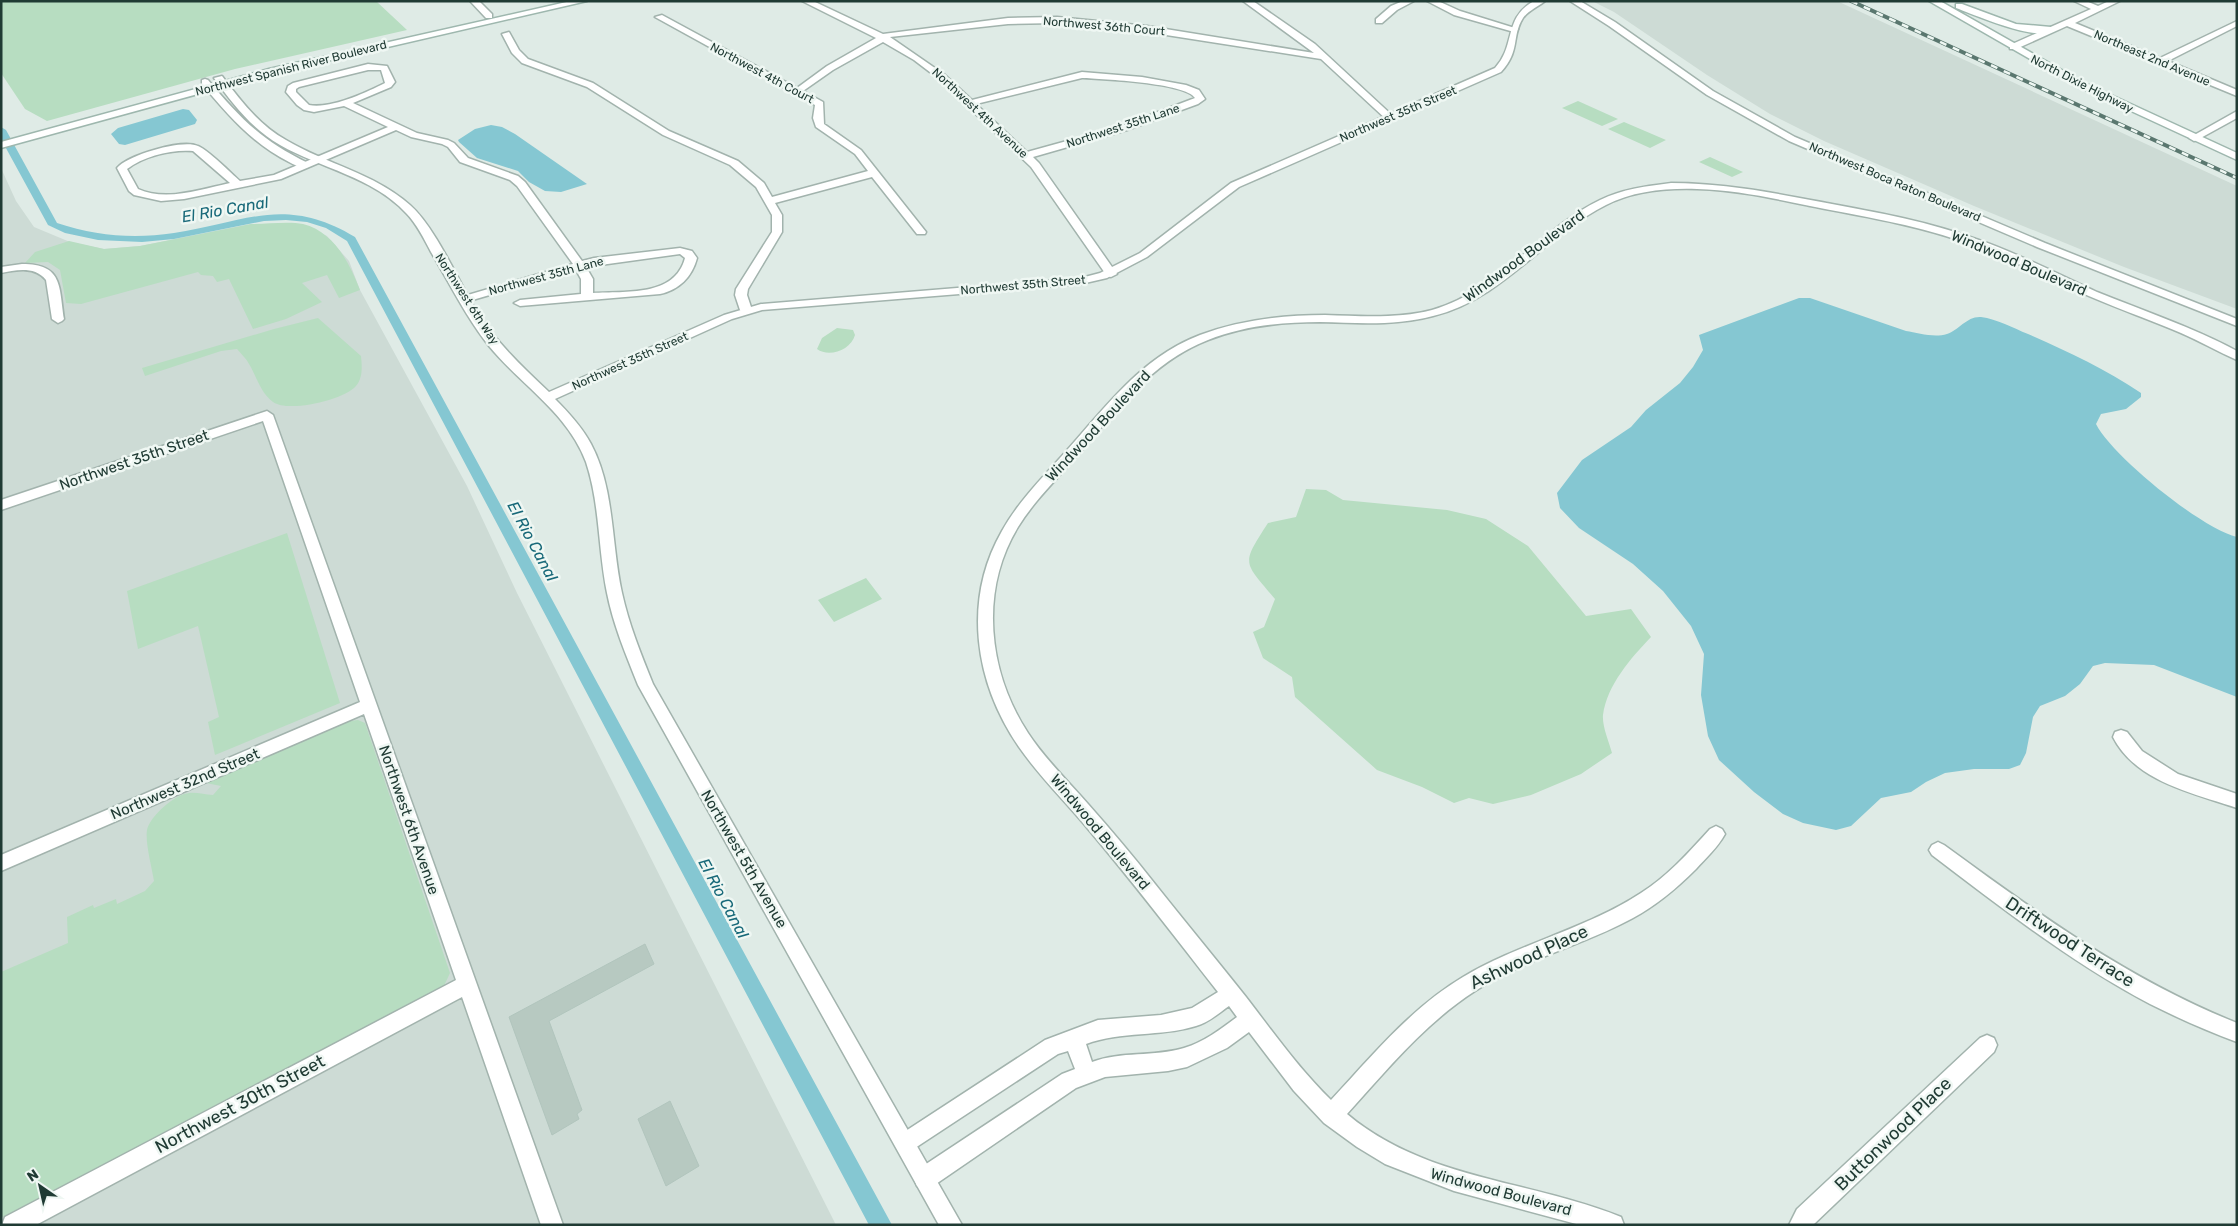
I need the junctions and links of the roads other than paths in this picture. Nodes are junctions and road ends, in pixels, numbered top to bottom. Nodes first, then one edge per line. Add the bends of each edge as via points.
1 (474, 1) edge
2 (556, 1) edge
3 (583, 1) edge
4 (806, 1) edge
5 (1247, 1) edge
6 (1410, 1) edge
7 (1431, 1) edge
8 (1541, 1) edge
9 (1574, 1) edge
10 (1933, 1) edge
11 (2078, 1) edge
12 (2116, 1) edge
13 (1954, 3) edge
14 (2098, 9) junction
15 (489, 16) junction
16 (659, 17) dead end
17 (1379, 21) dead end
18 (2068, 23) junction
19 (2237, 23) edge
20 (1514, 29) junction
21 (2051, 30) junction
22 (506, 34) dead end
23 (881, 38) junction
24 (402, 41) junction
25 (2023, 43) junction
26 (2013, 47) junction
27 (1325, 57) junction
28 (2161, 61) junction
29 (221, 81) junction
30 (207, 85) junction
31 (798, 91) junction
32 (2237, 93) edge
33 (343, 102) junction
34 (970, 104) junction
35 (2237, 114) edge
36 (1390, 118) junction
37 (395, 127) junction
38 (2204, 132) junction
39 (29, 133) junction
40 (1, 136) edge
41 (2194, 138) junction
42 (1, 145) edge
43 (2237, 147) edge
44 (1026, 156) junction
45 (2237, 157) edge
46 (317, 160) junction
47 (305, 165) junction
48 (874, 173) junction
49 (237, 184) junction
50 (392, 197) junction
51 (770, 201) junction
52 (921, 232) dead end
53 (579, 264) junction
54 (1, 270) edge
55 (1111, 274) junction
56 (587, 298) junction
57 (465, 299) junction
58 (520, 303) dead end
59 (746, 310) junction
60 (58, 319) dead end
61 (2237, 323) edge
62 (2237, 356) edge
63 (547, 398) junction
64 (267, 415) joint
65 (596, 472) joint
66 (1, 505) edge
67 (369, 705) junction
68 (2122, 737) dead end
69 (2237, 801) edge
70 (1716, 834) dead end
71 (1938, 850) dead end
72 (1, 863) edge
73 (468, 984) junction
74 (1231, 994) junction
75 (1250, 1019) junction
76 (2237, 1033) edge
77 (1074, 1038) junction
78 (1987, 1045) dead end
79 (1086, 1073) junction
80 (1331, 1116) junction
81 (905, 1143) junction
82 (925, 1178) junction
83 (13, 1225) edge
84 (552, 1225) edge
85 (951, 1225) edge
86 (1613, 1225) edge
87 (1800, 1225) edge

1 - 15 street
2 - 15 street, Northwest Spanish River Boulevard
3 - 24 street, Northwest Spanish River Boulevard
4 - 23 street, Northwest 4th Avenue
5 - 27 street
6 - 17 street via 1394,8
7 - 20 street via 1457,13
8 - 20 street, Northwest 35th Street via 1520,15
9 - 61 street, Northwest Boca Raton Boulevard via 1711,94 1788,137 2041,245
10 - 26 street, North Dixie Highway
11 - 14 street
12 - 14 street
13 - 21 street via 2021,30
13 - 25 street, North Dixie Highway
14 - 18 street
15 - 24 street
15 - 29 street, Northwest Spanish River Boulevard
16 - 31 street, Northwest 4th Court
18 - 21 street
18 - 28 street, Northeast 2nd Avenue
19 - 28 street
20 - 36 street, Northwest 35th Street via 1510,57 1498,70
21 - 25 street
22 - 51 street via 514,50 526,61 590,85 666,133 734,164 751,176
23 - 27 street, Northwest 36th Court via 901,32 1008,21 1056,20 1147,29
23 - 31 street, Northwest 36th Court
23 - 34 street, Northwest 4th Avenue via 932,69
24 - 29 street, Northwest Spanish River Boulevard
25 - 26 street
25 - 38 street, North Dixie Highway via 2114,92
26 - 41 street, North Dixie Highway via 2106,98
27 - 36 street
28 - 32 street, Northeast 2nd Avenue
29 - 30 street, Northwest Spanish River Boulevard
29 - 46 street, Northwest 6th Way via 244,110 266,130
30 - 39 street, Northwest Spanish River Boulevard
30 - 47 street, Northwest 6th Way via 231,114 266,146
31 - 48 street, Northwest 4th Court via 820,104 819,125 849,144
33 - 33 street via 322,109 308,109 290,92 296,85 368,67 384,68 390,82 388,85
33 - 37 street
34 - 44 street, Northwest 4th Avenue
34 - 44 street, Northwest 35th Lane via 1082,75 1186,88 1196,92 1200,98 1182,108 1124,128
35 - 38 street
36 - 55 street, Northwest 35th Street via 1235,185 1134,263
37 - 46 street
37 - 53 street via 445,142 464,160 514,178
38 - 41 street
38 - 43 street, North Dixie Highway
39 - 40 street, Northwest Spanish River Boulevard
39 - 42 street, Northwest Spanish River Boulevard
41 - 45 street, North Dixie Highway
44 - 55 street, Northwest 4th Avenue via 1042,173
46 - 47 street
46 - 50 street, Northwest 6th Way via 374,184
47 - 49 street via 277,177
47 - 50 street, Northwest 6th Way
48 - 51 street
48 - 52 street, Northwest 4th Court
49 - 49 street via 161,198 134,191 122,168 136,160 191,147
50 - 57 street, Northwest 6th Way via 412,213
51 - 59 street via 777,215 777,232 742,289
53 - 56 street via 587,279
53 - 56 street, Northwest 35th Lane via 680,251 688,253 691,258 676,285 669,288
53 - 57 street, Northwest 35th Lane
54 - 60 street via 22,266 49,274
55 - 59 street, Northwest 35th Street via 1081,281
56 - 58 street
57 - 63 street, Northwest 6th Way via 492,342
59 - 63 street, Northwest 35th Street
62 - 74 street, Windwood Boulevard via 2178,327 1959,237 1753,192 1685,186 1649,189 1604,201 1489,284 1438,312 1392,319 1262,322 1215,334 1171,353 1142,376 1013,523 991,570 985,602 985,643 998,694 1026,744 1104,833
63 - 65 street, Northwest 6th Way via 581,440
64 - 66 street, Northwest 35th Street
64 - 67 street, Northwest 6th Avenue
65 - 81 street, Northwest 5th Avenue via 614,593 632,654
67 - 72 street, Northwest 32nd Street
67 - 73 street, Northwest 6th Avenue
68 - 69 street via 2136,756 2172,779
70 - 80 street, Ashwood Place via 1674,879 1648,899 1618,916 1503,965 1446,999 1417,1024
71 - 76 street, Driftwood Terrace via 2083,955 2177,1007
73 - 83 street, Northwest 30th Street
73 - 84 street, Northwest 6th Avenue
74 - 75 street, Windwood Boulevard
74 - 77 street via 1196,1017 1180,1022 1098,1030
75 - 79 street via 1220,1041 1187,1056 1105,1067
75 - 80 street, Windwood Boulevard via 1292,1076
77 - 79 street
77 - 81 street via 1033,1058
78 - 87 street, Buttonwood Place
79 - 82 street via 1053,1090
80 - 86 street, Windwood Boulevard via 1381,1151 1424,1172 1578,1212
81 - 82 street, Northwest 5th Avenue
82 - 85 street, Northwest 5th Avenue

